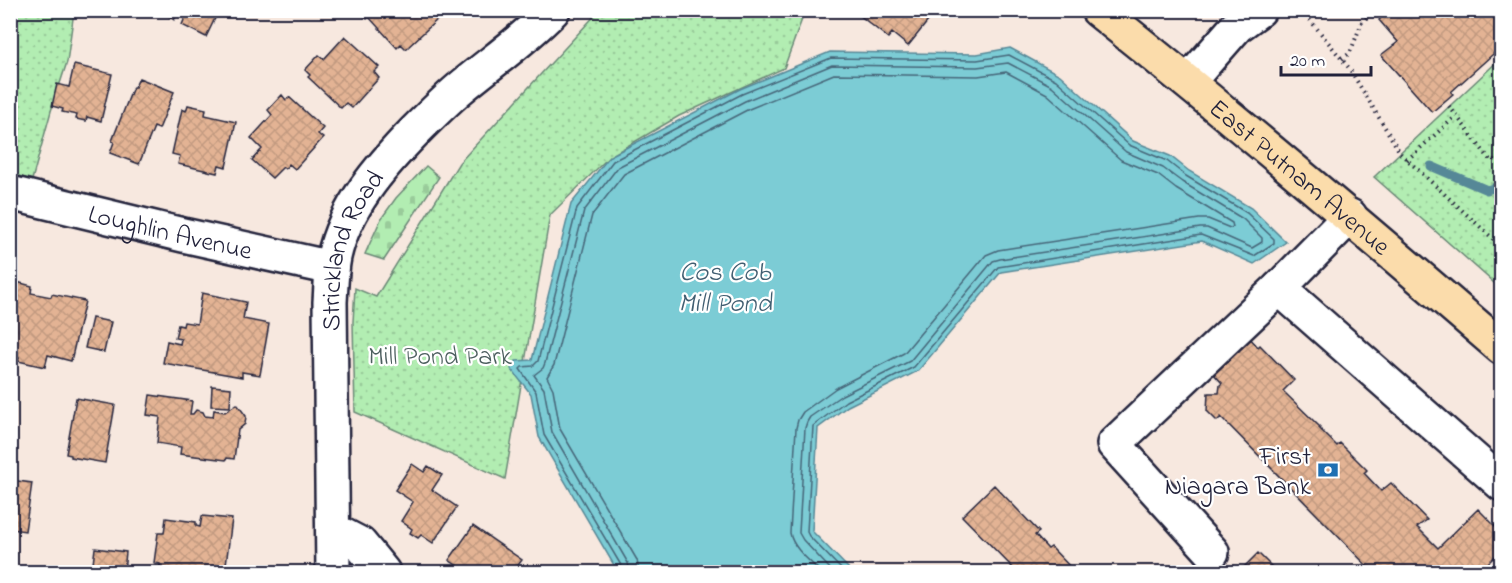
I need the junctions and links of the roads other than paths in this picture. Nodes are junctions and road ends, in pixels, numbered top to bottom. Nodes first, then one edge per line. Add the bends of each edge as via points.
1 (553, 10) edge
2 (1098, 10) edge
3 (1259, 10) edge
4 (1188, 82) junction
5 (10, 193) edge
6 (1350, 216) junction
7 (332, 268) junction
8 (1279, 288) junction
9 (1502, 348) edge
10 (1502, 484) edge
11 (333, 530) junction
12 (1212, 552) dead end
13 (333, 573) edge
14 (383, 573) edge

1 - 7 street, Strickland Road via 438,109 380,171 354,206
2 - 4 main road, East Putnam Avenue
3 - 4 street via 1237,26
4 - 6 main road, East Putnam Avenue
5 - 7 street, Loughlin Avenue
6 - 8 street
6 - 9 main road, East Putnam Avenue
7 - 11 street, Strickland Road
8 - 10 street
8 - 12 street via 1114,444
11 - 13 street, Strickland Road
11 - 14 street via 360,544

